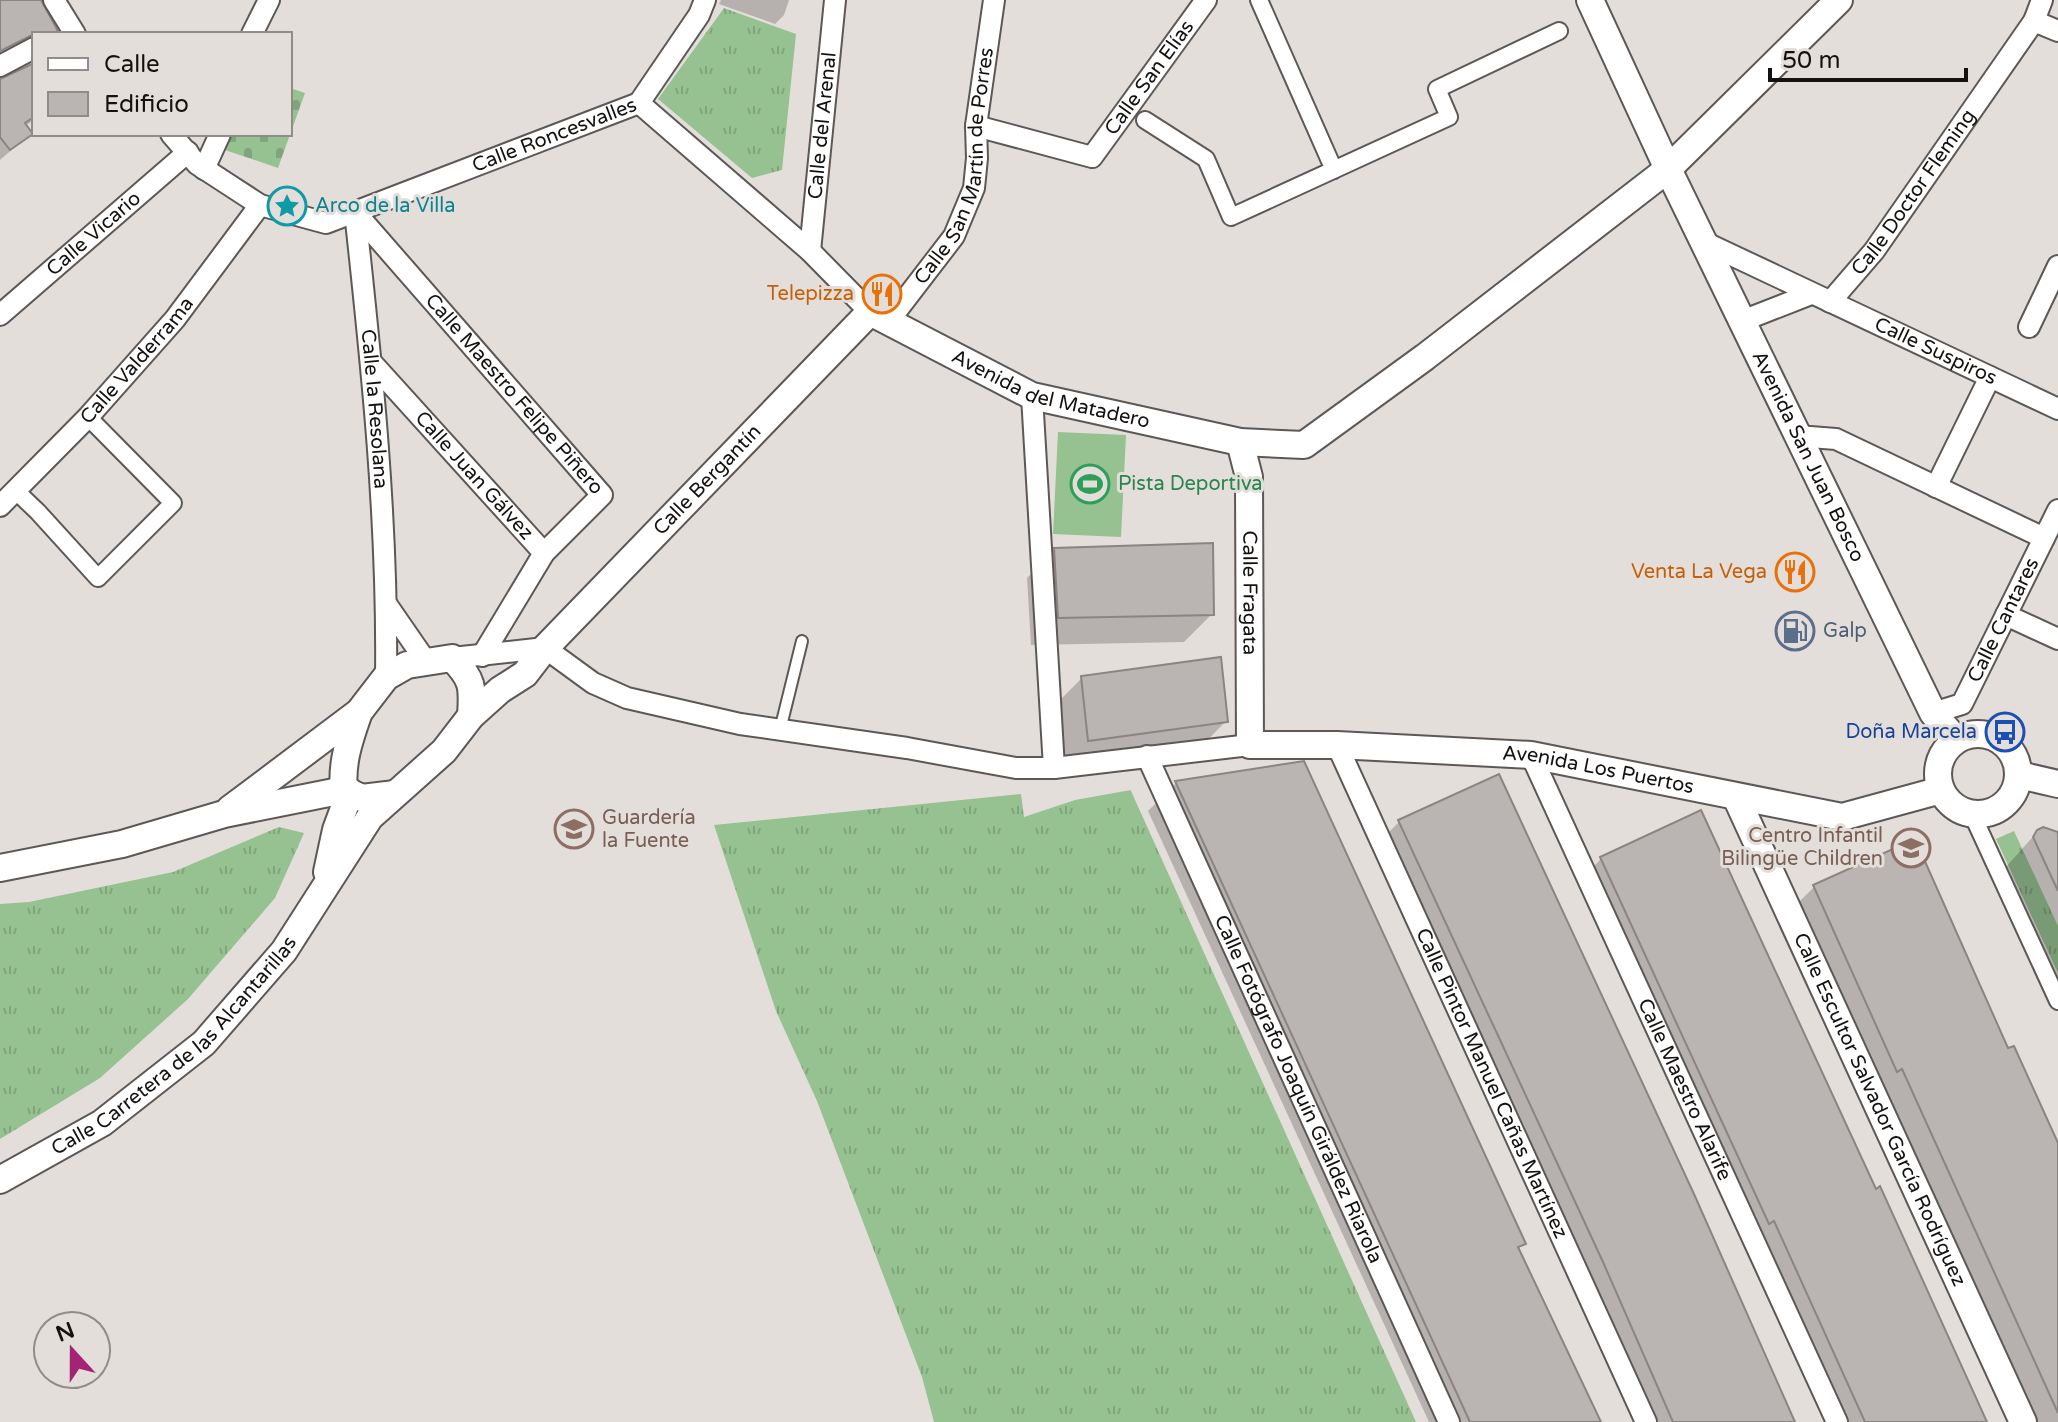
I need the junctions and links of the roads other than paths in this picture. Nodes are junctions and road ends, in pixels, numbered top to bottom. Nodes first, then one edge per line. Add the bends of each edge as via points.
1 (54, 0) edge
2 (269, 0) edge
3 (705, 0) edge
4 (835, 0) edge
5 (994, 0) edge
6 (1206, 0) edge
7 (1259, 0) edge
8 (1590, 0) edge
9 (1839, 0) edge
10 (2042, 0) edge
11 (2034, 21) junction
12 (1559, 31) dead end
13 (2058, 31) edge
14 (72, 32) edge
15 (253, 32) edge
16 (32, 49) edge
17 (0, 66) edge
18 (639, 103) junction
19 (1145, 120) dead end
20 (976, 126) junction
21 (173, 136) edge
22 (219, 136) edge
23 (188, 152) junction
24 (204, 169) junction
25 (1668, 169) junction
26 (1334, 170) junction
27 (260, 205) junction
28 (355, 212) junction
29 (1704, 242) junction
30 (810, 251) junction
31 (2058, 266) edge
32 (1820, 298) junction
33 (0, 315) edge
34 (879, 317) junction
35 (1742, 321) junction
36 (2029, 327) dead end
37 (372, 363) junction
38 (1990, 377) junction
39 (1032, 396) junction
40 (2058, 409) edge
41 (88, 417) junction
42 (1797, 436) junction
43 (1240, 442) junction
44 (1936, 487) junction
45 (15, 490) junction
46 (0, 506) edge
47 (2058, 510) edge
48 (2044, 538) junction
49 (544, 553) junction
50 (387, 605) junction
51 (2006, 615) junction
52 (2058, 639) edge
53 (802, 641) dead end
54 (545, 648) junction
55 (482, 656) junction
56 (452, 658) junction
57 (425, 660) junction
58 (386, 677) junction
59 (359, 712) junction
60 (1933, 713) junction
61 (471, 716) junction
62 (780, 730) junction
63 (1956, 740) junction
64 (1250, 745) junction
65 (1337, 745) junction
66 (1531, 755) junction
67 (1147, 756) junction
68 (1054, 768) junction
69 (2019, 775) junction
70 (2058, 784) edge
71 (1941, 790) junction
72 (347, 791) junction
73 (395, 794) junction
74 (1736, 797) junction
75 (307, 798) junction
76 (224, 814) junction
77 (1972, 814) junction
78 (336, 830) junction
79 (0, 868) edge
80 (324, 887) junction
81 (2058, 1001) edge
82 (0, 1180) edge
83 (1449, 1422) edge
84 (1646, 1422) edge
85 (1837, 1422) edge
86 (2023, 1422) edge

1 - 14 street
2 - 15 street
3 - 18 street, Calle Roncesvalles
4 - 30 street, Calle del Arenal
5 - 20 street, Calle San Martín de Porres
6 - 20 street, Calle San Elías via 1092,157
7 - 26 street
8 - 25 street, Avenida San Juan Bosco
9 - 25 street, Avenida del Matadero
10 - 11 street, Calle Doctor Fleming
11 - 13 street
11 - 32 street, Calle Doctor Fleming via 1874,251
12 - 26 street via 1437,89 1449,117
16 - 17 street
18 - 28 street, Calle Roncesvalles
18 - 30 street
19 - 26 street via 1206,159 1231,217
20 - 34 street, Calle San Martín de Porres via 974,188 954,236
21 - 23 street, Calle Roncesvalles
22 - 24 street
23 - 24 street, Calle Roncesvalles
23 - 33 street, Calle Vicario
24 - 27 street, Calle Roncesvalles
25 - 29 street, Avenida San Juan Bosco
25 - 43 street, Avenida del Matadero via 1304,445
27 - 28 street, Calle Roncesvalles via 326,223
27 - 41 street, Calle Valderrama via 175,319
28 - 37 street, Calle la Resolana
28 - 49 street, Calle Maestro Felipe Piñero via 602,495
29 - 32 street, Calle Suspiros
29 - 35 street, Avenida San Juan Bosco
30 - 34 street
31 - 36 street
32 - 35 street
32 - 38 street, Calle Suspiros
34 - 39 street, Avenida del Matadero
34 - 54 street, Calle Bergantín
35 - 42 street, Avenida San Juan Bosco
37 - 49 street, Calle Juan Gálvez
37 - 50 street, Calle la Resolana
38 - 40 street, Calle Suspiros
38 - 44 street
39 - 43 street, Avenida del Matadero
39 - 68 street
41 - 45 street, Calle Valderrama
41 - 45 street via 173,503 98,578
42 - 44 street via 1836,439
42 - 60 street, Avenida San Juan Bosco
43 - 64 street, Calle Fragata via 1249,477
44 - 48 street
45 - 46 street, Calle Valderrama
47 - 48 street, Calle Cantares
48 - 51 street, Calle Cantares
49 - 55 street, Calle Maestro Felipe Piñero
50 - 57 street
50 - 58 street, Calle la Resolana
51 - 52 street
51 - 60 street, Calle Cantares via 1962,704
53 - 62 lane
54 - 55 street
54 - 61 street, Calle Bergantín via 525,674
54 - 62 street via 593,683 627,698
55 - 56 street
56 - 57 street
56 - 61 street via 467,673 473,690
57 - 58 street
58 - 59 street
59 - 72 street, Calle Carretera de las Alcantarillas via 342,774
59 - 76 street
60 - 63 street, Avenida San Juan Bosco
61 - 73 street, Calle Bergantín via 444,751
62 - 68 street via 1016,768
63 - 69 street via 1992,735 2012,751
63 - 71 street via 1939,762
64 - 65 street, Avenida Los Puertos
64 - 67 street
65 - 66 street, Avenida Los Puertos
65 - 84 street, Calle Pintor Manuel Cañas Martínez
66 - 74 street, Avenida Los Puertos
66 - 85 street, Calle Maestro Alarife
67 - 68 street
67 - 83 street, Calle Fotógrafo Joaquín Giráldez Riarola
69 - 70 street
69 - 77 street via 2009,800 1998,809
71 - 74 street, Avenida Los Puertos via 1842,817
71 - 77 street via 1959,810
72 - 73 street via 362,798
72 - 75 street
72 - 78 street, Calle Carretera de las Alcantarillas
73 - 80 street, Calle Carretera de las Alcantarillas via 370,817
74 - 86 street, Calle Escultor Salvador García Rodríguez
75 - 76 street
75 - 78 street via 327,804
76 - 79 street via 122,844
77 - 81 street
78 - 80 street, Calle Carretera de las Alcantarillas
80 - 82 street, Calle Carretera de las Alcantarillas via 284,951 204,1043 102,1123

